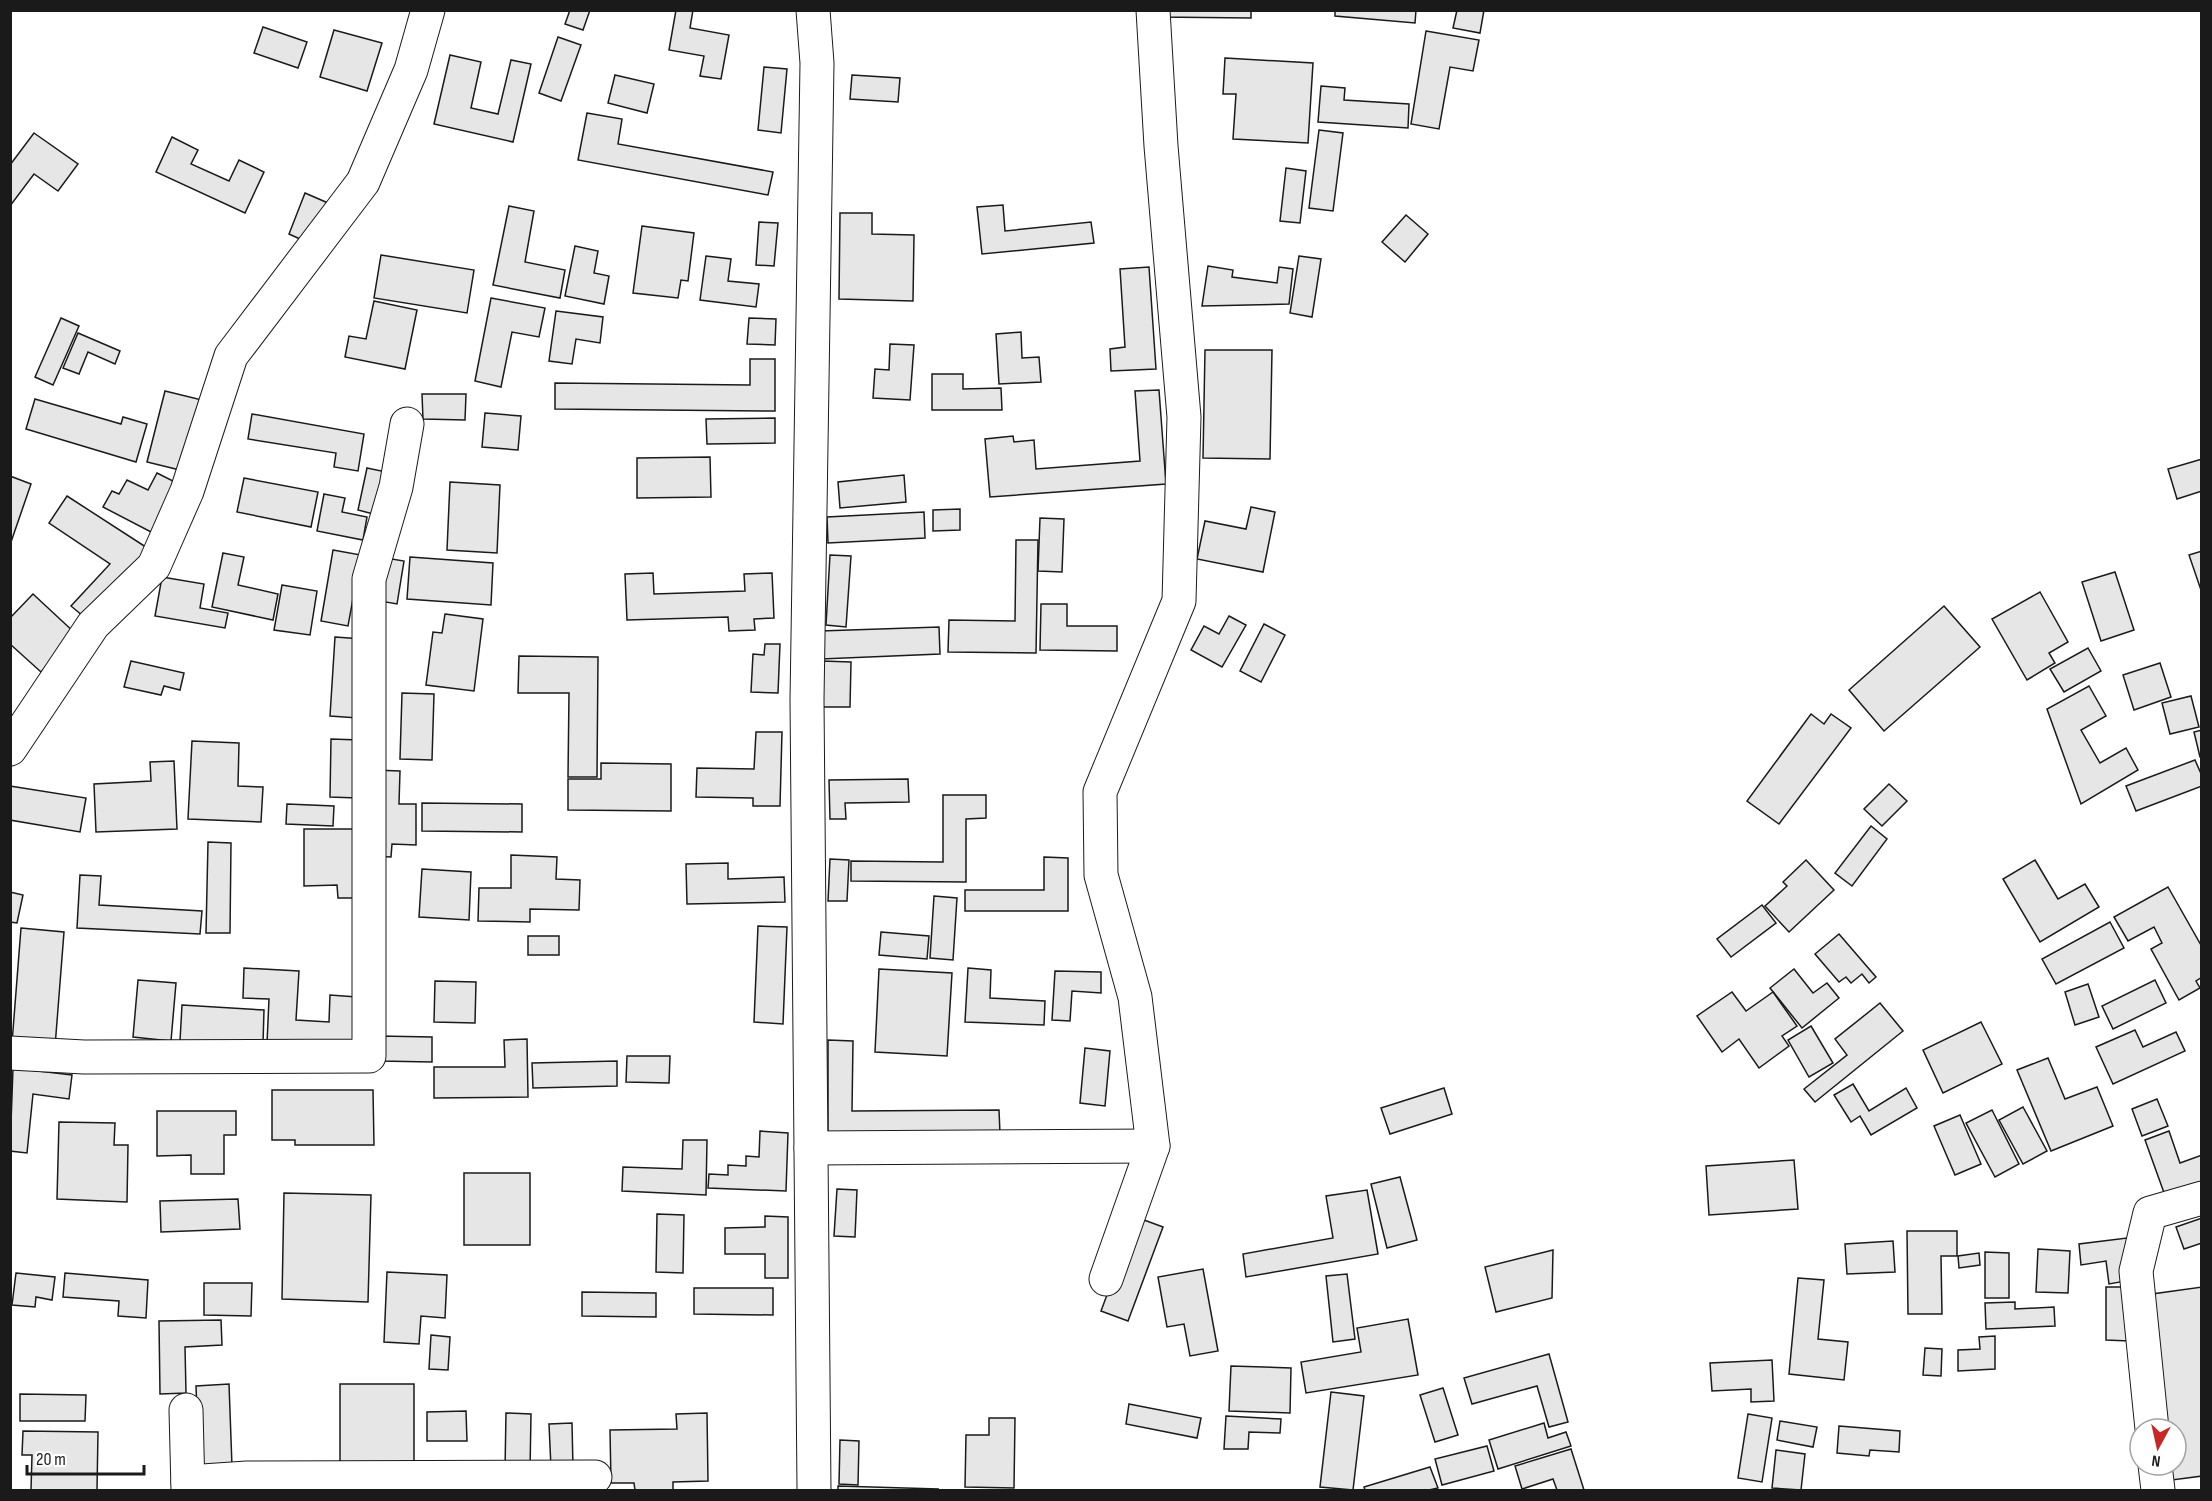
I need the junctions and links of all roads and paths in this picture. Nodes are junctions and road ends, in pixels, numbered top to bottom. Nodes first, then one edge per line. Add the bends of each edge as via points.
1 (428, 10) edge
2 (813, 10) edge
3 (1152, 10) edge
4 (407, 424) dead end
5 (10, 749) edge
6 (10, 1053) edge
7 (1153, 1146) junction
8 (811, 1148) junction
9 (2202, 1198) edge
10 (1106, 1278) dead end
11 (186, 1410) dead end
12 (2151, 1417) edge
13 (595, 1477) dead end
14 (188, 1486) edge
15 (814, 1491) edge

1 - 5 street via 411,70 363,182 231,356 187,491 154,566 93,625
2 - 8 street via 817,63 807,700
3 - 7 street via 1184,417 1179,601 1100,792 1101,874 1135,997
4 - 6 street via 396,487 369,579 369,1056 84,1057
7 - 8 street
7 - 10 street
8 - 15 street
9 - 12 street via 2150,1213 2136,1271
11 - 14 street
13 - 14 street via 247,1478

